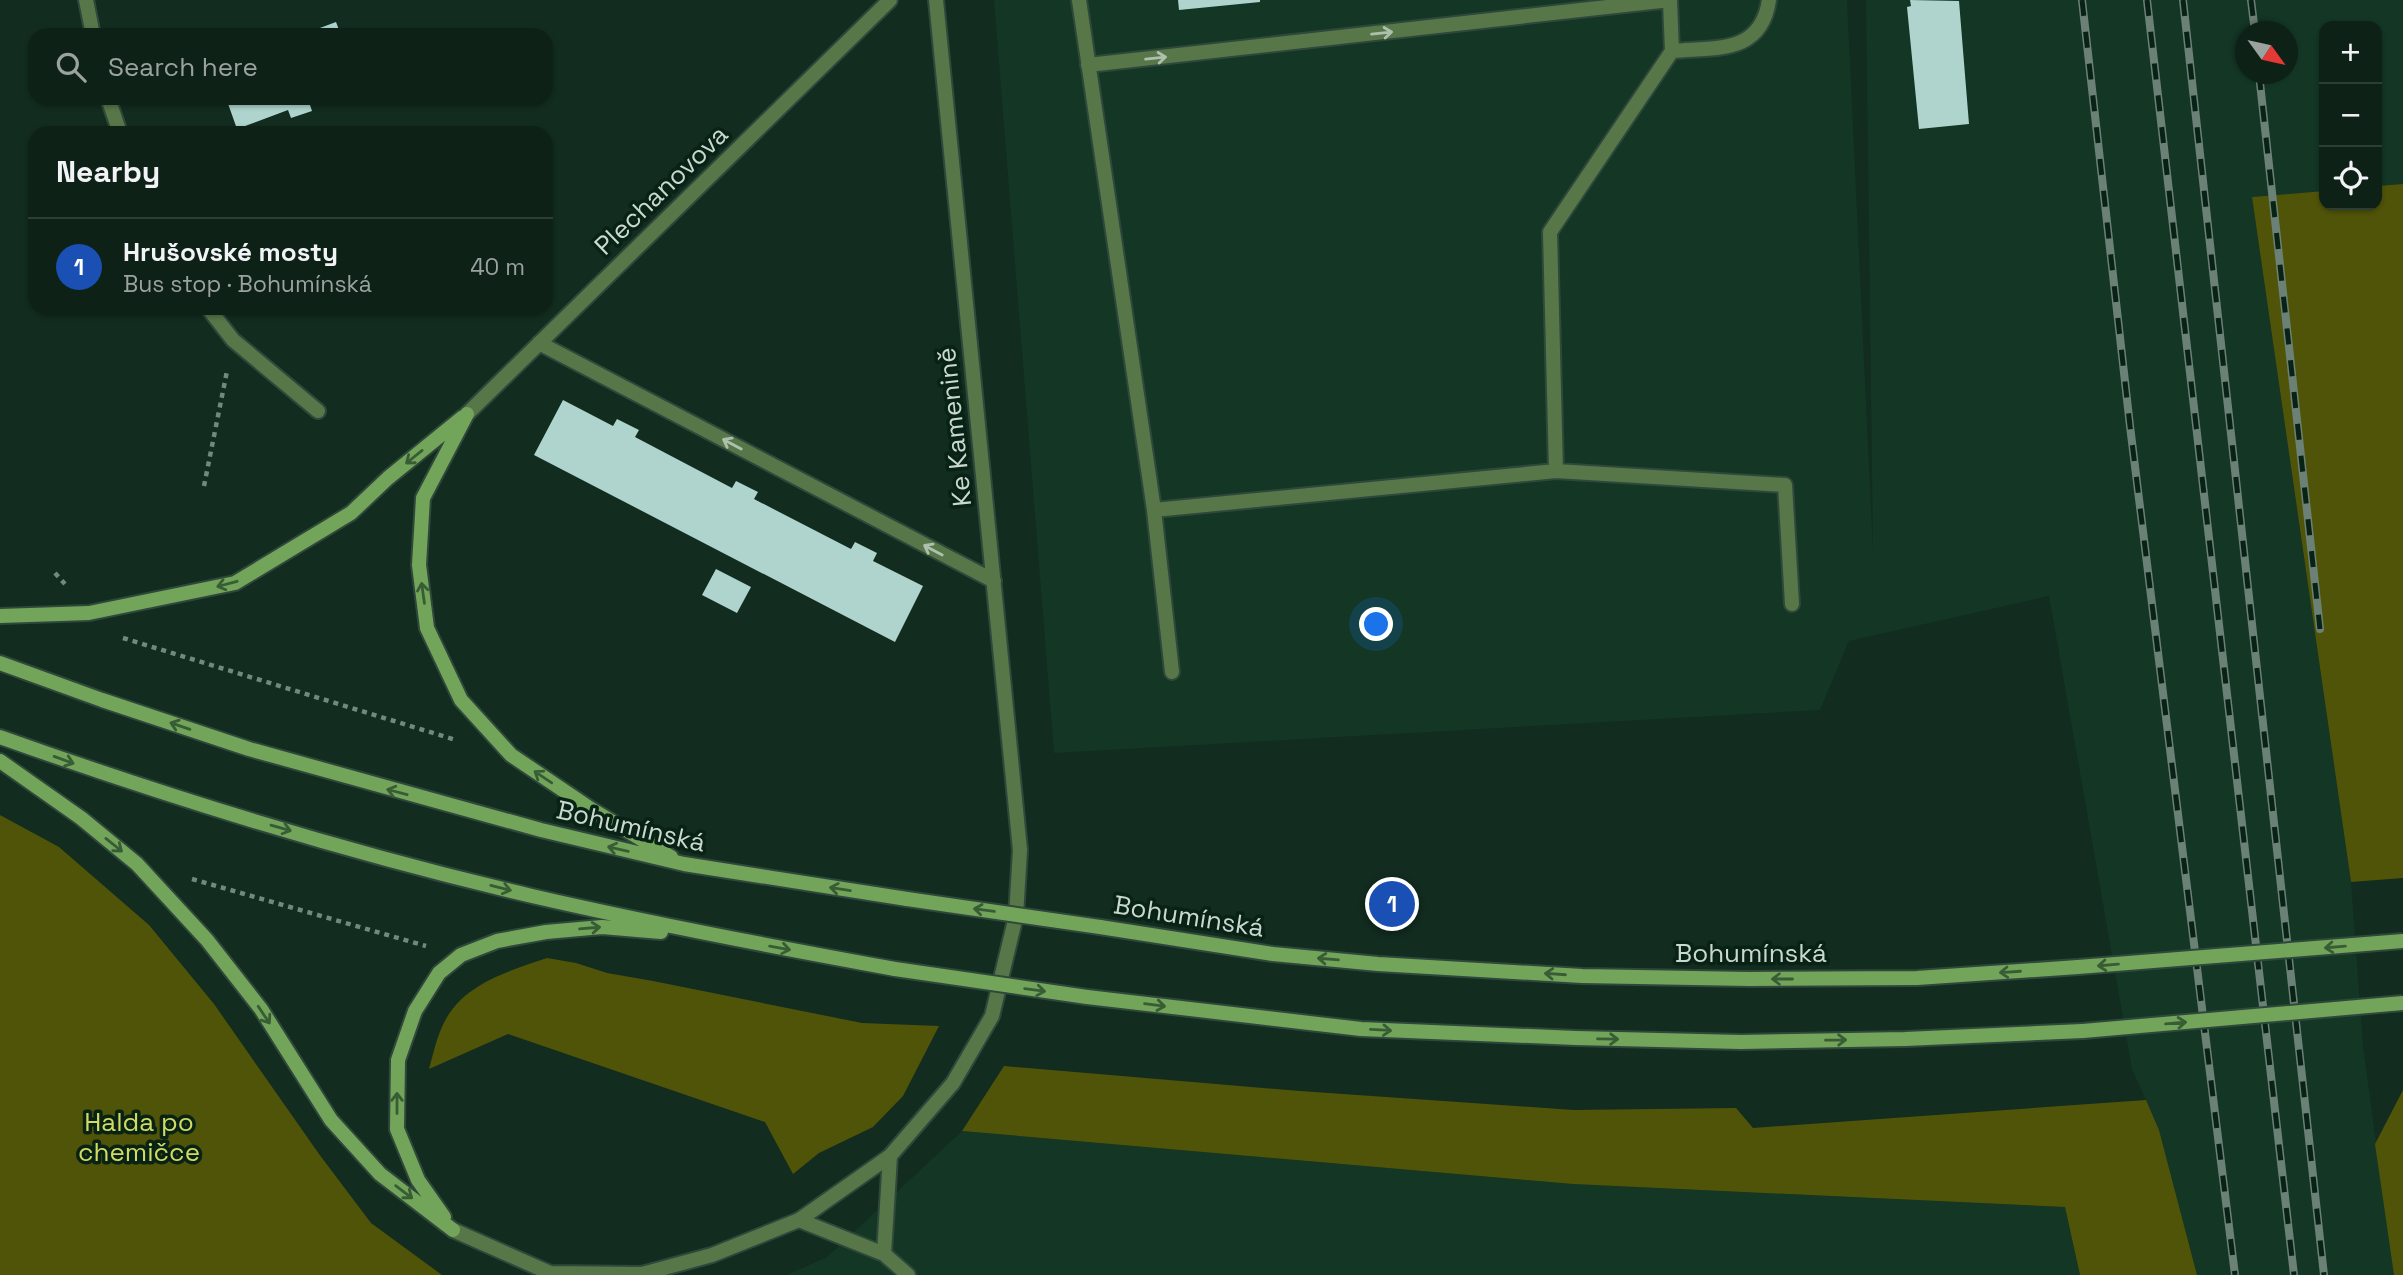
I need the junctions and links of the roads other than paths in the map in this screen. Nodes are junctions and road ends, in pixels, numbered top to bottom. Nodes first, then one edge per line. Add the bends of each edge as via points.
1 (86, 0) edge
2 (890, 0) edge
3 (936, 0) edge
4 (1079, 0) edge
5 (1769, 0) edge
6 (1670, 1) edge
7 (92, 28) edge
8 (1672, 51) junction
9 (1088, 65) junction
10 (110, 105) edge
11 (118, 126) edge
12 (213, 315) edge
13 (539, 343) junction
14 (317, 411) dead end
15 (467, 414) junction
16 (1556, 471) junction
17 (1154, 510) junction
18 (994, 581) junction
19 (1792, 604) dead end
20 (0, 616) edge
21 (0, 663) edge
22 (1172, 672) dead end
23 (0, 737) edge
24 (0, 761) edge
25 (684, 864) junction
26 (713, 936) junction
27 (2403, 941) edge
28 (2403, 1003) edge
29 (890, 1156) junction
30 (799, 1220) junction
31 (453, 1230) junction
32 (884, 1254) junction
33 (908, 1275) edge

1 - 7 street
2 - 13 street, Plechanovova
3 - 18 street, Ke Kamenině
4 - 9 street
5 - 8 street via 1755,34 1739,44
6 - 8 street
9 -> 6 street
8 - 16 street via 1550,232
9 - 17 street
10 - 11 street
12 - 14 street via 233,340
13 - 15 street, Plechanovova
18 -> 13 street
15 -> 20 main road via 351,513 235,583 89,613
25 -> 15 main road via 511,755 461,700 428,628 419,565 423,498
16 - 17 street
16 - 19 street via 1785,485
17 - 22 street
18 - 29 street, Ke Kamenině via 1020,850 1016,916 992,1016 953,1083
25 -> 21 main road, Bohumínská via 527,827 249,749
23 -> 26 main road via 217,809 379,856
24 -> 31 main road via 137,864 207,940 261,1010 331,1120 380,1174
27 -> 25 main road, Bohumínská, bridge via 1917,978 1582,976 1273,954
26 -> 28 main road, bridge via 1087,998 1360,1029 1576,1038 1905,1039 2083,1031
31 -> 26 main road via 418,1180 397,1129 397,1060 415,1011 439,973 461,955 497,941 546,932 602,927
29 - 30 street, Ke Kamenině
29 - 32 street
30 - 31 street, Ke Kamenině via 712,1255 642,1274 550,1273
30 - 32 street
32 - 33 street

